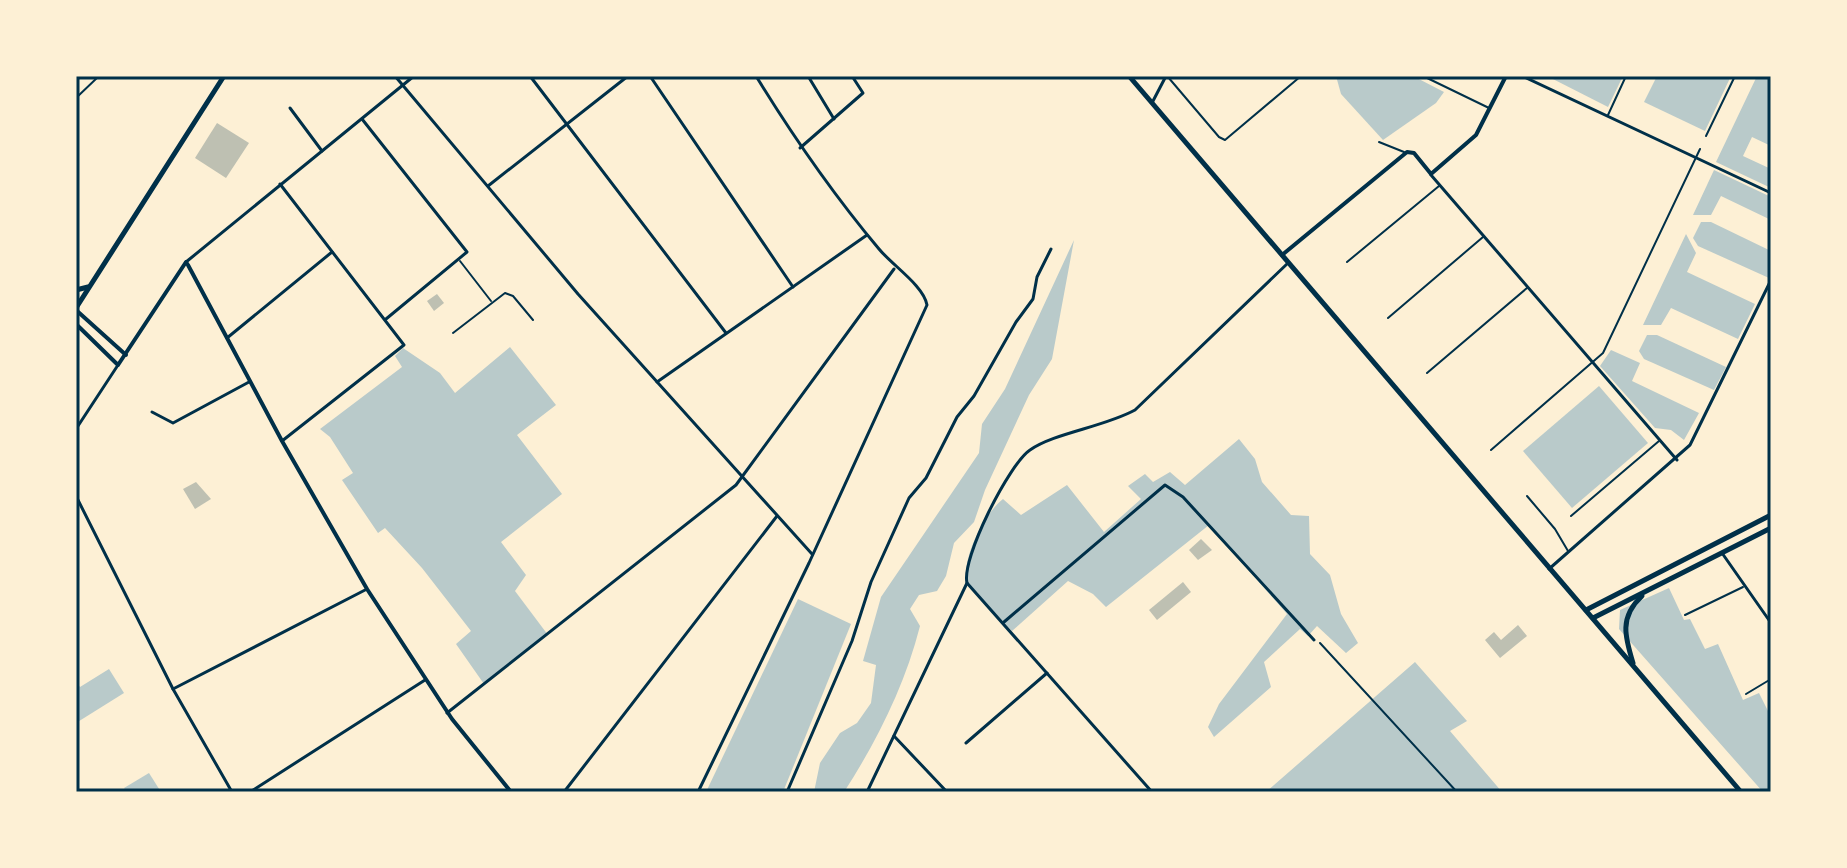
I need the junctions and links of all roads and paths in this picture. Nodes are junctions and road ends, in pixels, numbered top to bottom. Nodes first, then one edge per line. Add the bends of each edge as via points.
1 (99, 76) edge
2 (224, 76) edge
3 (395, 76) edge
4 (414, 76) edge
5 (530, 76) edge
6 (628, 76) edge
7 (650, 76) edge
8 (756, 76) edge
9 (808, 76) edge
10 (852, 76) edge
11 (1129, 76) edge
12 (1166, 76) edge
13 (1301, 76) edge
14 (1423, 76) edge
15 (1506, 76) edge
16 (1522, 76) edge
17 (1626, 76) edge
18 (1735, 76) edge
19 (403, 85) junction
20 (76, 98) edge
21 (1152, 103) junction
22 (290, 108) dead end
23 (1490, 108) junction
24 (1607, 116) junction
25 (362, 119) junction
26 (834, 119) junction
27 (565, 123) junction
28 (1706, 136) dead end
29 (1379, 142) dead end
30 (800, 148) junction
31 (1700, 149) dead end
32 (322, 151) junction
33 (1407, 152) junction
34 (1696, 158) junction
35 (1431, 174) junction
36 (280, 184) junction
37 (1440, 185) junction
38 (488, 186) junction
39 (1771, 193) edge
40 (867, 235) junction
41 (1484, 236) junction
42 (1051, 249) dead end
43 (332, 252) junction
44 (1281, 256) junction
45 (460, 261) junction
46 (186, 262) junction
47 (1347, 262) dead end
48 (1288, 263) junction
49 (895, 268) junction
50 (1771, 280) edge
51 (89, 287) junction
52 (793, 287) junction
53 (1528, 287) junction
54 (76, 290) edge
55 (492, 302) junction
56 (76, 309) edge
57 (1388, 318) dead end
58 (385, 319) junction
59 (533, 320) dead end
60 (76, 324) edge
61 (453, 333) dead end
62 (726, 333) junction
63 (226, 338) junction
64 (126, 355) junction
65 (1594, 364) junction
66 (118, 365) junction
67 (1427, 373) dead end
68 (249, 382) junction
69 (657, 382) junction
70 (152, 412) dead end
71 (1771, 426) edge
72 (76, 429) edge
73 (1660, 440) junction
74 (282, 441) junction
75 (1771, 446) edge
76 (1491, 450) dead end
77 (1677, 460) junction
78 (742, 478) junction
79 (76, 496) edge
80 (1527, 496) dead end
81 (1771, 515) edge
82 (777, 516) junction
83 (1571, 516) dead end
84 (1559, 525) dead end
85 (1771, 528) edge
86 (1555, 529) junction
87 (1568, 552) junction
88 (1722, 553) junction
89 (812, 554) junction
90 (1549, 569) junction
91 (967, 583) junction
92 (1743, 587) junction
93 (367, 589) junction
94 (1648, 590) junction
95 (1586, 610) junction
96 (1685, 615) dead end
97 (1593, 618) junction
98 (1004, 622) junction
99 (1771, 623) edge
100 (1316, 640) joint
101 (1635, 669) junction
102 (1047, 673) junction
103 (1771, 679) edge
104 (425, 680) junction
105 (173, 689) junction
106 (1746, 694) dead end
107 (447, 713) junction
108 (894, 736) junction
109 (966, 743) dead end
110 (232, 792) edge
111 (250, 792) edge
112 (511, 792) edge
113 (564, 792) edge
114 (698, 792) edge
115 (787, 792) edge
116 (867, 792) edge
117 (947, 792) edge
118 (1152, 792) edge
119 (1457, 792) edge
120 (1741, 792) edge

1 - 20 lane
2 - 51 main road
3 - 19 street
4 - 19 street
5 - 27 street
6 - 27 street
7 - 52 street
8 - 30 street
9 - 26 street
10 - 26 street via 863,93
11 - 21 main road
12 - 13 lane via 1223,140
12 - 21 street
14 - 23 lane
15 - 23 street
16 - 24 street
17 - 24 lane
18 - 28 lane
19 - 25 street
19 - 38 street
21 - 44 main road
22 - 32 street
23 - 35 street via 1476,135
24 - 34 street
25 - 32 street
25 - 45 street via 466,248
26 - 30 street
27 - 38 street
27 - 62 street
29 - 33 lane
30 - 40 street
31 - 34 lane
32 - 36 street
33 - 35 street
33 - 44 street
34 - 39 street
34 - 65 lane
35 - 37 street
36 - 43 street
36 - 46 street
37 - 41 street
37 - 47 lane
38 - 69 street
40 - 49 street
40 - 52 street
41 - 53 street
41 - 57 lane
42 - 115 street via 1033,299 909,498
43 - 58 street
43 - 63 street
44 - 48 main road
45 - 55 lane
45 - 58 street
46 - 63 street
46 - 64 street
48 - 90 main road
48 - 91 street via 1135,410 1029,450 1010,474 974,545
49 - 78 street
49 - 89 street via 927,301
50 - 77 street via 1704,422
51 - 54 main road
51 - 56 main road
52 - 62 street
53 - 65 street
53 - 67 lane
55 - 59 lane via 511,294
55 - 61 lane
56 - 64 street
58 - 74 street via 404,342 403,348
60 - 66 street
62 - 69 street
63 - 68 street
64 - 66 street
65 - 73 street
65 - 76 lane
66 - 72 street
68 - 70 street via 173,423
68 - 74 street
69 - 78 street
71 - 75 street
73 - 77 street
73 - 83 lane
74 - 93 street
77 - 87 street
78 - 82 street
78 - 107 street
79 - 105 street
80 - 86 lane
81 - 95 main road
82 - 89 street
82 - 113 street
84 - 86 lane
85 - 88 main road
86 - 87 lane
87 - 90 street
88 - 92 street
88 - 94 main road
89 - 114 street
90 - 95 main road
91 - 98 street
91 - 108 street
92 - 96 lane
92 - 99 street
93 - 104 street
93 - 105 street
94 - 97 main road
94 - 101 main road via 1630,608 1625,624
95 - 97 main road
97 - 101 main road
98 - 100 street via 1165,485 1183,497
98 - 102 street
100 - 119 path
101 - 120 main road
102 - 109 street
102 - 118 street
103 - 106 lane
104 - 107 street
104 - 111 street
105 - 110 street
107 - 112 street
108 - 116 street
108 - 117 street

